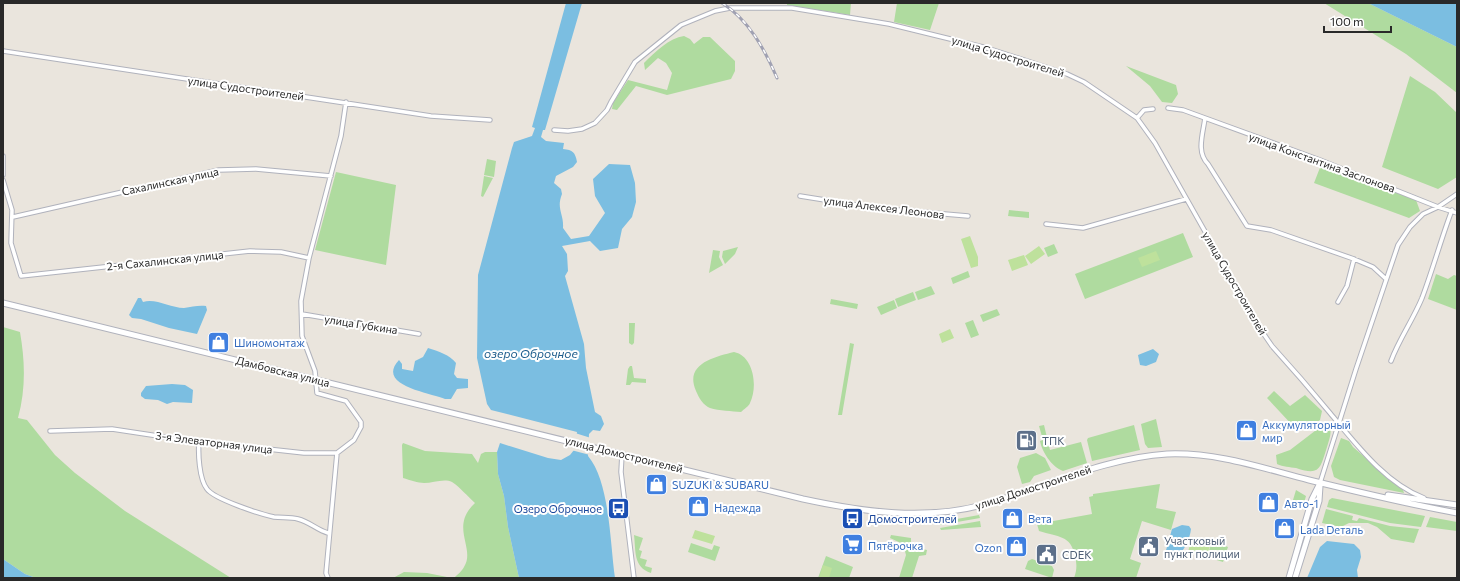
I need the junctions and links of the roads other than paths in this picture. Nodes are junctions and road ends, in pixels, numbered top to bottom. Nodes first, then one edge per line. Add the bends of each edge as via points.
1 (3, 51) edge
2 (346, 102) junction
3 (1168, 108) dead end
4 (1153, 109) dead end
5 (1137, 118) junction
6 (1205, 118) junction
7 (490, 120) dead end
8 (554, 130) dead end
9 (3, 156) edge
10 (3, 175) edge
11 (331, 176) junction
12 (3, 180) edge
13 (1457, 194) edge
14 (800, 196) dead end
15 (1186, 199) junction
16 (1438, 207) junction
17 (1452, 210) junction
18 (1457, 213) edge
19 (968, 216) dead end
20 (13, 217) junction
21 (1046, 224) dead end
22 (309, 258) junction
23 (1354, 259) junction
24 (1386, 279) junction
25 (1338, 302) dead end
26 (3, 303) edge
27 (302, 314) junction
28 (420, 334) dead end
29 (1391, 362) dead end
30 (316, 379) junction
31 (493, 422) joint
32 (1338, 423) junction
33 (50, 431) dead end
34 (199, 441) junction
35 (338, 453) junction
36 (622, 454) junction
37 (1320, 483) junction
38 (1363, 492) junction
39 (1429, 500) junction
40 (1457, 505) edge
41 (1457, 513) edge
42 (328, 533) junction
43 (328, 578) edge
44 (634, 578) edge
45 (1289, 578) edge
46 (1295, 578) edge

1 - 2 street, улица Судостроителей
2 - 7 street, улица Судостроителей via 431,116
2 - 11 street
3 - 6 street, улица Константина Заслонова
4 - 5 street via 1144,110
5 - 8 street, улица Судостроителей via 1084,82 1067,74 987,48 889,24 792,8 745,7 715,11 681,26 635,62 607,110 595,123 582,129
5 - 15 street, улица Судостроителей via 1155,143
6 - 16 street, улица Константина Заслонова
6 - 23 street via 1200,150 1202,159 1208,164 1247,226 1271,230
9 - 10 street
11 - 20 street, Сахалинская улица via 256,169 220,170
11 - 22 street
12 - 20 street
13 - 16 street
14 - 19 street, улица Алексея Леонова via 875,208
15 - 21 street via 1083,228
15 - 32 street, улица Судостроителей via 1259,327 1272,346
16 - 17 street
16 - 24 street via 1423,214 1410,227 1398,245
17 - 18 street
17 - 29 street via 1422,298
20 - 22 street, 2-я Сахалинская улица via 10,228 11,243 21,276 250,251 281,252
22 - 27 street via 303,286
23 - 24 street via 1374,267
23 - 25 street via 1347,286
24 - 32 street
26 - 30 main road, Дамбовская улица
27 - 28 street, улица Губкина
27 - 30 street via 302,336
30 - 31 main road, Дамбовская улица
30 - 35 street via 319,394 346,401 361,422 354,440
31 - 36 main road, улица Домостроителей
32 - 37 street
32 - 39 street, улица Судостроителей via 1364,454 1413,493
33 - 34 street, 3-я Элеваторная улица via 112,429
34 - 35 street, 3-я Элеваторная улица via 304,453
34 - 42 street via 200,465 208,491 238,506 275,517 297,518
35 - 42 street
36 - 37 main road, улица Домостроителей via 813,501 895,514 919,514 978,506 1108,464 1145,456 1191,454 1218,457
36 - 44 street via 621,472
37 - 38 main road, улица Домостроителей
37 - 45 main road via 1312,499
37 - 46 main road via 1319,501
38 - 39 main road, улица Домостроителей
38 - 41 main road, улица Домостроителей
39 - 40 main road, улица Домостроителей
42 - 43 street

